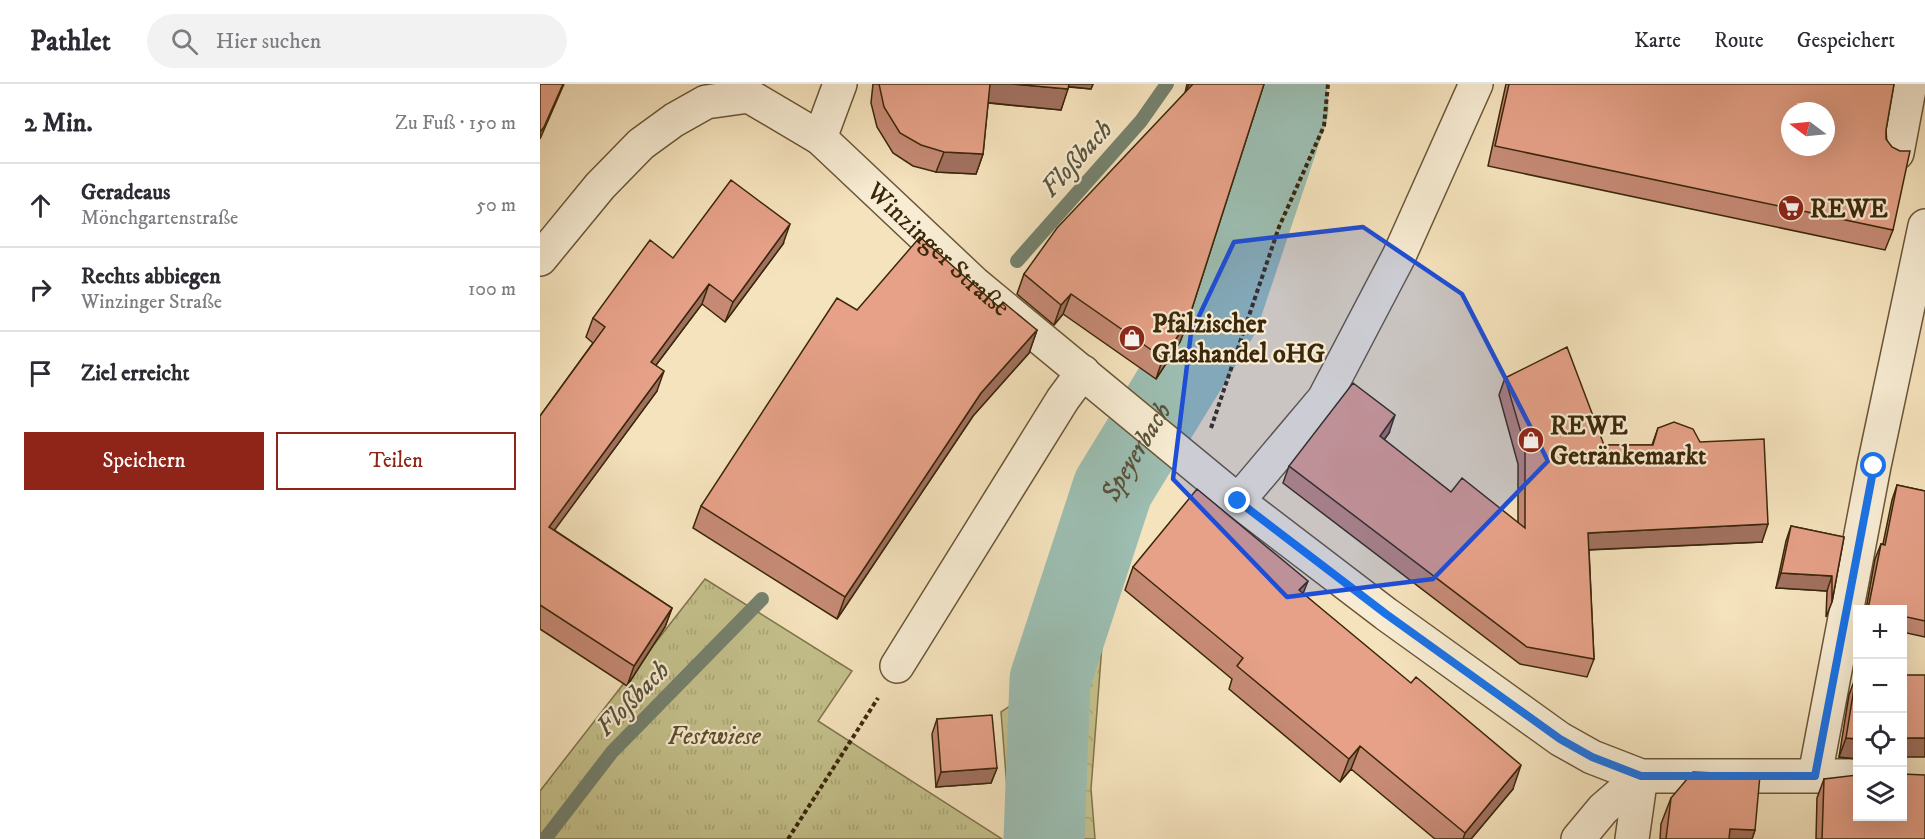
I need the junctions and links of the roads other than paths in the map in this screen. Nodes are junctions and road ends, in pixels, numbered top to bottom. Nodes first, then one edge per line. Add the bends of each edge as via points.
1 (840, 84) edge
2 (1476, 84) edge
3 (1910, 84) edge
4 (820, 138) junction
5 (1897, 153) edge
6 (1925, 226) edge
7 (540, 259) edge
8 (1083, 372) junction
9 (1238, 501) junction
10 (897, 666) road end
11 (1641, 776) junction
12 (1815, 776) junction
13 (1853, 776) edge
14 (1578, 839) edge
15 (1632, 839) edge

1 - 4 street
2 - 9 street via 1399,256 1324,399
3 - 5 street
4 - 7 street, Winzinger Straße via 750,96 706,102 641,144 600,186
4 - 8 street, Winzinger Straße via 975,284
6 - 12 street
8 - 9 street, Winzinger Straße
8 - 10 street
9 - 11 street, Winzinger Straße via 1560,739 1592,757
11 - 12 street, Winzinger Straße
11 - 14 street via 1603,809
11 - 15 street
12 - 13 street, Winzinger Straße

